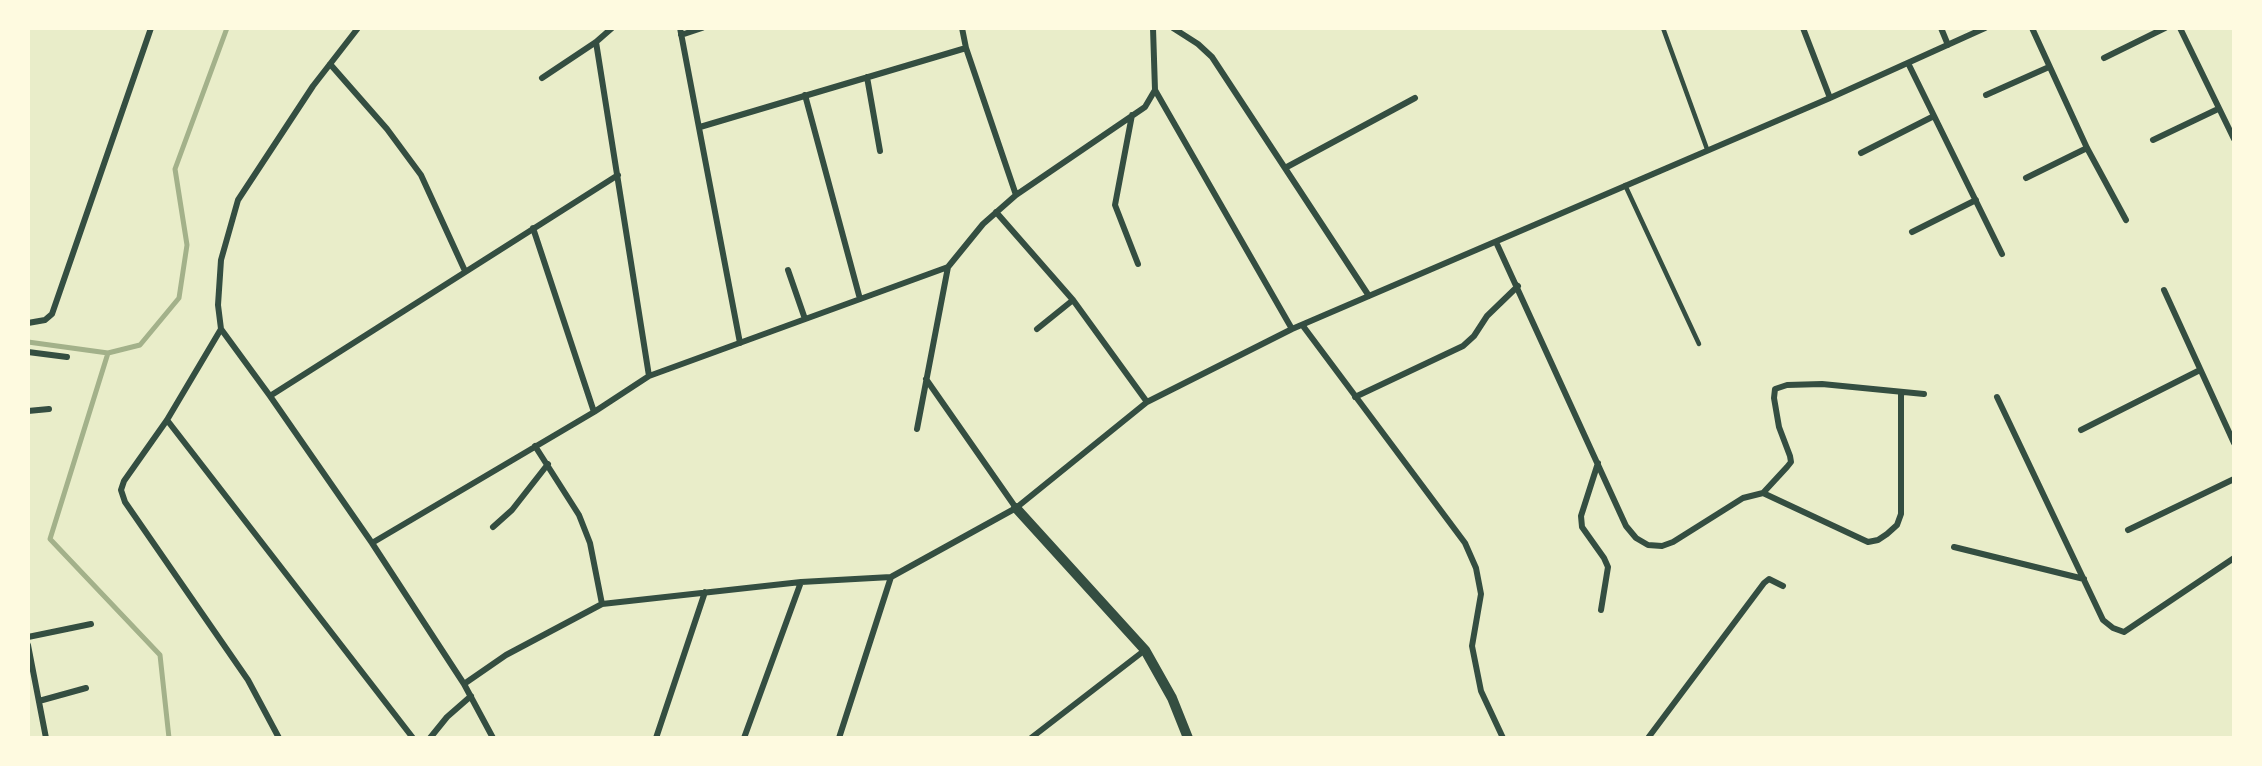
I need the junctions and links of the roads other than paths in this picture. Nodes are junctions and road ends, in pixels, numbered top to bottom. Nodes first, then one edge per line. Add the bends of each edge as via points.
1 (152, 28) edge
2 (358, 28) edge
3 (612, 28) edge
4 (702, 28) edge
5 (962, 28) edge
6 (1154, 28) edge
7 (1173, 28) edge
8 (1663, 28) edge
9 (1803, 28) edge
10 (1941, 28) edge
11 (1985, 28) edge
12 (2032, 28) edge
13 (2165, 28) edge
14 (2180, 28) edge
15 (681, 32) edge
16 (596, 42) junction
17 (1948, 45) junction
18 (966, 48) junction
19 (2104, 58) dead end
20 (1908, 63) junction
21 (330, 64) junction
22 (2049, 67) junction
23 (867, 77) junction
24 (542, 78) dead end
25 (1155, 90) junction
26 (805, 95) junction
27 (1986, 95) dead end
28 (1415, 98) dead end
29 (1830, 98) junction
30 (2218, 108) junction
31 (1132, 114) junction
32 (1934, 116) junction
33 (700, 127) junction
34 (2234, 139) edge
35 (2153, 140) dead end
36 (2088, 148) junction
37 (1707, 149) junction
38 (880, 151) dead end
39 (1861, 153) dead end
40 (1285, 168) junction
41 (618, 175) junction
42 (2026, 178) dead end
43 (1625, 185) junction
44 (1016, 195) junction
45 (1976, 200) junction
46 (996, 212) junction
47 (2126, 220) dead end
48 (533, 228) junction
49 (1912, 232) dead end
50 (1496, 242) junction
51 (2002, 254) dead end
52 (1138, 264) dead end
53 (948, 267) junction
54 (788, 270) dead end
55 (465, 271) junction
56 (1518, 286) junction
57 (2164, 290) dead end
58 (1369, 297) junction
59 (860, 299) junction
60 (1073, 300) junction
61 (805, 319) junction
62 (28, 323) edge
63 (1303, 326) junction
64 (221, 329) junction
65 (1037, 329) dead end
66 (1292, 329) junction
67 (740, 343) junction
68 (1699, 344) dead end
69 (28, 352) edge
70 (67, 357) dead end
71 (2200, 370) junction
72 (649, 376) junction
73 (926, 379) junction
74 (1901, 392) junction
75 (1924, 394) dead end
76 (270, 396) junction
77 (1355, 397) junction
78 (1997, 397) dead end
79 (1148, 402) junction
80 (49, 409) dead end
81 (28, 411) edge
82 (594, 412) junction
83 (167, 420) junction
84 (917, 429) dead end
85 (2082, 430) dead end
86 (2234, 443) edge
87 (535, 446) junction
88 (1598, 462) junction
89 (548, 464) junction
90 (2234, 479) edge
91 (1763, 493) junction
92 (1016, 508) junction
93 (493, 527) dead end
94 (2128, 530) dead end
95 (372, 543) junction
96 (1954, 547) dead end
97 (2234, 558) edge
98 (891, 577) junction
99 (2084, 579) junction
100 (801, 582) junction
101 (1783, 586) dead end
102 (705, 592) junction
103 (602, 604) junction
104 (1601, 610) dead end
105 (92, 624) dead end
106 (28, 637) edge
107 (28, 645) edge
108 (1145, 650) junction
109 (464, 684) junction
110 (86, 688) dead end
111 (471, 696) junction
112 (39, 701) junction
113 (1188, 737) edge
114 (46, 738) edge
115 (279, 738) edge
116 (412, 738) edge
117 (430, 738) edge
118 (494, 738) edge
119 (656, 738) edge
120 (744, 738) edge
121 (839, 738) edge
122 (1031, 738) edge
123 (1503, 738) edge
124 (1648, 738) edge

1 - 62 street via 52,314 45,320
2 - 21 street
3 - 16 street
4 - 15 street
5 - 18 street
6 - 25 street
7 - 40 street via 1212,57
8 - 37 lane
9 - 29 street
10 - 17 street
11 - 17 street
12 - 22 street
13 - 19 street
14 - 30 street
15 - 33 street
16 - 24 street
16 - 41 street
17 - 20 street
18 - 23 street
18 - 44 street
20 - 29 street
20 - 32 street
21 - 55 street via 421,175
21 - 64 street via 238,200 221,260
22 - 27 street
22 - 36 street
23 - 26 street
23 - 38 street
25 - 31 street via 1145,107
25 - 66 street
26 - 33 street
26 - 59 street
28 - 40 street
29 - 37 street
30 - 34 street
30 - 35 street
31 - 44 street
31 - 52 street via 1115,205
32 - 39 street
32 - 45 street
33 - 67 street
36 - 42 street
36 - 47 street
37 - 43 street
40 - 58 street
41 - 48 street
41 - 72 street
43 - 50 street
43 - 68 lane
44 - 46 street
45 - 49 street
45 - 51 street
46 - 53 street
46 - 60 street
48 - 55 street
48 - 82 street
50 - 56 street
50 - 58 street
53 - 59 street
53 - 73 street
54 - 61 street
55 - 76 street
56 - 77 street via 1463,346
56 - 88 street
57 - 71 street
58 - 63 street
59 - 61 street
60 - 65 street
60 - 79 street
61 - 67 street
63 - 66 street
63 - 77 street
64 - 76 street
64 - 83 street
66 - 79 street
67 - 72 street
69 - 70 street
71 - 85 street
71 - 86 street
72 - 82 street
73 - 84 street
73 - 92 street
74 - 75 street
74 - 91 street via 1822,384 1775,389 1779,427 1791,462
74 - 91 street via 1901,514 1897,525 1887,534 1868,542
76 - 95 street
77 - 123 street via 1465,543 1476,568 1481,594 1472,646 1481,691
78 - 99 street
79 - 92 street
80 - 81 street
82 - 87 street
83 - 115 street via 124,481 125,502 248,680
83 - 116 street
87 - 89 street
87 - 95 street
88 - 91 street via 1626,526 1648,546 1673,542 1743,498
88 - 104 street via 1581,516 1582,527 1608,567
89 - 93 street via 512,510
89 - 103 street via 579,515 590,543
90 - 94 street
92 - 98 street
92 - 108 street
95 - 109 street
96 - 99 street
97 - 99 street via 2124,632 2103,620
98 - 100 street
98 - 121 street
100 - 102 street
100 - 120 street
101 - 124 street via 1769,579 1764,583
102 - 103 street
102 - 119 street
103 - 109 street via 506,655
105 - 106 street
107 - 112 street
108 - 113 street via 1173,698
108 - 122 street
109 - 111 street
110 - 112 street
111 - 117 street
111 - 118 street
112 - 114 street

